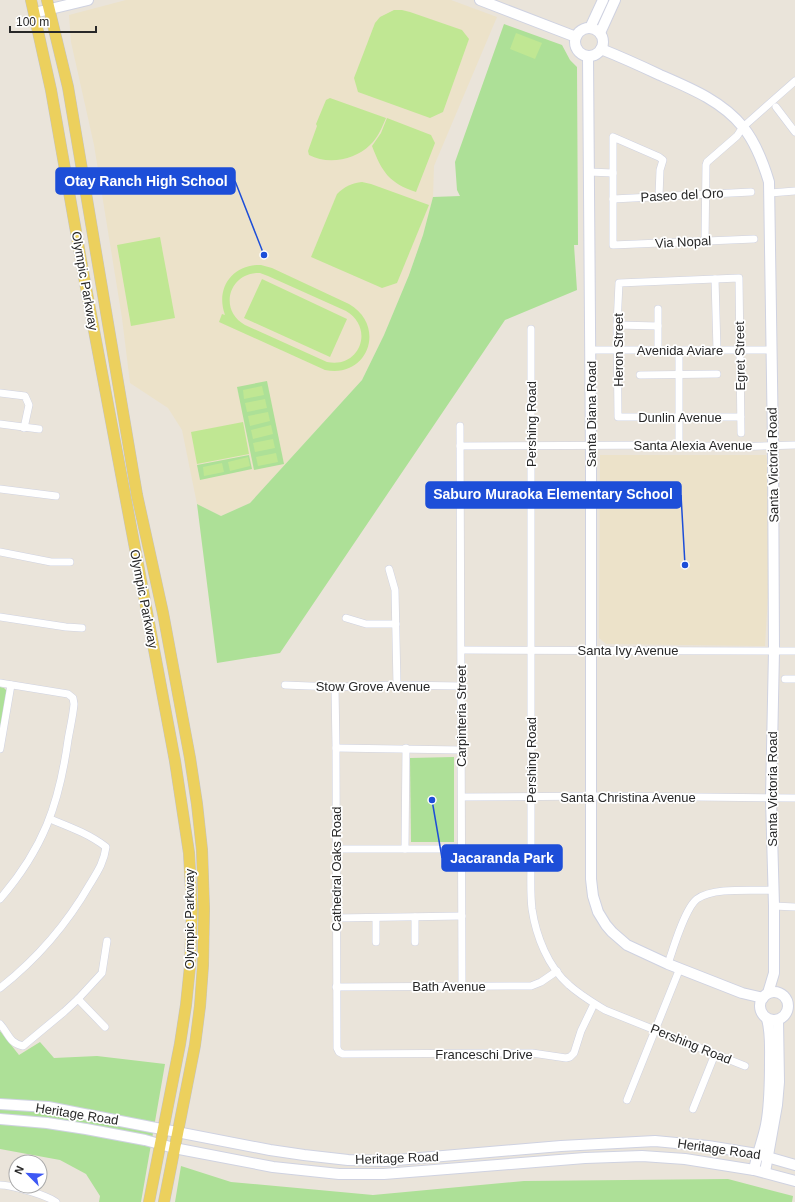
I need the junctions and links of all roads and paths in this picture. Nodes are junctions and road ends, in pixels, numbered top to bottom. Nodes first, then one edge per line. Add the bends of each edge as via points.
1 (31, 0) edge
2 (88, 0) edge
3 (480, 0) edge
4 (603, 0) edge
5 (615, 0) edge
6 (48, 5) edge
7 (34, 13) junction
8 (590, 28) junction
9 (600, 33) junction
10 (576, 37) junction
11 (601, 48) junction
12 (588, 56) junction
13 (795, 81) edge
14 (776, 107) dead end
15 (743, 127) junction
16 (795, 131) edge
17 (589, 172) junction
18 (613, 173) junction
19 (795, 191) edge
20 (751, 192) dead end
21 (770, 193) junction
22 (706, 194) junction
23 (659, 196) junction
24 (613, 198) junction
25 (754, 239) dead end
26 (705, 241) junction
27 (715, 279) junction
28 (658, 309) dead end
29 (617, 325) junction
30 (658, 326) junction
31 (531, 329) dead end
32 (590, 350) junction
33 (618, 350) junction
34 (658, 350) junction
35 (679, 350) junction
36 (717, 350) junction
37 (740, 350) junction
38 (771, 350) junction
39 (113, 351) junction
40 (98, 354) junction
41 (679, 374) junction
42 (717, 374) dead end
43 (640, 375) dead end
44 (0, 393) edge
45 (618, 417) joint
46 (679, 417) junction
47 (741, 418) junction
48 (0, 424) edge
49 (460, 426) dead end
50 (24, 428) junction
51 (39, 429) dead end
52 (741, 433) dead end
53 (591, 445) junction
54 (679, 445) junction
55 (773, 445) junction
56 (795, 445) edge
57 (460, 446) junction
58 (531, 446) junction
59 (0, 488) edge
60 (56, 496) dead end
61 (0, 552) edge
62 (70, 562) dead end
63 (389, 569) dead end
64 (0, 617) edge
65 (346, 618) dead end
66 (396, 624) junction
67 (82, 628) dead end
68 (462, 650) junction
69 (531, 650) junction
70 (590, 650) junction
71 (774, 651) junction
72 (795, 651) edge
73 (785, 679) dead end
74 (795, 679) edge
75 (0, 683) edge
76 (11, 685) junction
77 (285, 685) dead end
78 (397, 685) junction
79 (461, 686) junction
80 (335, 687) junction
81 (1, 740) edge
82 (336, 748) junction
83 (406, 748) junction
84 (0, 750) edge
85 (461, 750) junction
86 (462, 797) junction
87 (531, 797) junction
88 (590, 797) junction
89 (771, 798) junction
90 (795, 798) edge
91 (50, 819) junction
92 (336, 849) junction
93 (405, 849) junction
94 (462, 849) junction
95 (773, 890) junction
96 (0, 899) edge
97 (774, 906) junction
98 (795, 907) edge
99 (462, 916) junction
100 (415, 917) junction
101 (336, 918) junction
102 (376, 918) junction
103 (107, 941) dead end
104 (376, 942) dead end
105 (415, 942) dead end
106 (668, 964) junction
107 (680, 968) junction
108 (557, 971) junction
109 (774, 973) junction
110 (462, 986) junction
111 (336, 987) junction
112 (0, 988) edge
113 (778, 993) junction
114 (78, 999) junction
115 (763, 999) junction
116 (594, 1004) junction
117 (791, 1007) edge
118 (767, 1019) junction
119 (778, 1020) junction
120 (0, 1024) edge
121 (105, 1027) dead end
122 (655, 1030) junction
123 (339, 1052) joint
124 (715, 1054) junction
125 (745, 1066) dead end
126 (627, 1100) dead end
127 (0, 1104) edge
128 (692, 1109) dead end
129 (0, 1119) edge
130 (163, 1129) junction
131 (178, 1132) junction
132 (160, 1144) junction
133 (174, 1148) junction
134 (758, 1154) junction
135 (769, 1156) junction
136 (795, 1165) edge
137 (754, 1170) junction
138 (765, 1172) junction
139 (795, 1181) edge
140 (0, 1185) edge
141 (56, 1202) edge
142 (149, 1202) edge
143 (164, 1202) edge

1 - 7 main road, Olympic Parkway
2 - 6 street
3 - 10 street
4 - 8 street
5 - 9 street
6 - 7 street
6 - 39 main road, Olympic Parkway via 68,87
7 - 40 main road, Olympic Parkway via 52,90
8 - 9 street
8 - 10 street via 582,30
9 - 11 street via 603,41
10 - 12 street via 577,49
11 - 12 street via 596,54
11 - 15 street, Santa Victoria Road via 706,97 729,113
12 - 17 street, Santa Diana Road
13 - 15 street
14 - 16 street
15 - 21 street, Santa Victoria Road via 763,163
15 - 22 street via 706,165
17 - 18 street
17 - 32 street, Santa Diana Road
18 - 23 street via 613,137 663,160
18 - 24 street
19 - 21 street
20 - 22 street, Paseo del Oro
21 - 38 street, Santa Victoria Road
22 - 23 street, Paseo del Oro
22 - 26 street
23 - 24 street, Paseo del Oro
24 - 26 street, Via Nopal via 613,245
25 - 26 street, Via Nopal
27 - 29 street, Heron Street via 619,284
27 - 36 street
27 - 37 street, Egret Street via 738,278
28 - 30 street
29 - 30 street
29 - 33 street, Heron Street
30 - 34 street
31 - 58 street, Pershing Road
32 - 33 street, Avenida Aviare
32 - 53 street, Santa Diana Road
33 - 34 street, Avenida Aviare
33 - 45 street, Heron Street
34 - 35 street, Avenida Aviare
35 - 36 street, Avenida Aviare
35 - 41 street
36 - 37 street, Avenida Aviare
37 - 38 street, Avenida Aviare
37 - 47 street, Egret Street
38 - 55 street, Santa Victoria Road
39 - 40 main road
39 - 131 main road, Olympic Parkway via 137,494 163,613 190,758 202,850 204,909 200,1006
40 - 130 main road, Olympic Parkway via 175,761 189,853 192,909 190,966 180,1044
41 - 42 street
41 - 43 street
41 - 46 street
44 - 50 street via 25,396 28,405
45 - 46 street, Dunlin Avenue
46 - 47 street, Dunlin Avenue
46 - 54 street
47 - 52 street, Egret Street
48 - 50 street
49 - 57 street, Carpinteria Street
50 - 51 street
53 - 54 street, Santa Alexia Avenue
53 - 58 street
53 - 70 street, Santa Diana Road
54 - 55 street, Santa Alexia Avenue
55 - 56 street, Santa Alexia Avenue
55 - 71 street, Santa Victoria Road
57 - 58 street
57 - 68 street, Carpinteria Street
58 - 69 street, Pershing Road
59 - 60 street
61 - 62 street via 51,562
63 - 66 street via 395,590
64 - 67 street
65 - 66 street via 366,624
66 - 78 street
68 - 69 street, Santa Ivy Avenue
68 - 79 street, Carpinteria Street
69 - 70 street, Santa Ivy Avenue
69 - 87 street, Pershing Road
70 - 71 street, Santa Ivy Avenue
70 - 88 street, Santa Diana Road
71 - 72 street, Santa Ivy Avenue
71 - 89 street, Santa Victoria Road
73 - 74 street
75 - 76 street
76 - 81 street
76 - 91 street via 68,694 73,698 74,712 62,777
77 - 80 street, Stow Grove Avenue
78 - 79 street, Stow Grove Avenue
78 - 80 street, Stow Grove Avenue
79 - 85 street, Carpinteria Street
80 - 82 street, Cathedral Oaks Road
81 - 84 street
82 - 83 street
82 - 92 street, Cathedral Oaks Road
83 - 85 street
83 - 93 street
85 - 86 street, Carpinteria Street
86 - 87 street, Santa Christina Avenue
86 - 94 street, Carpinteria Street
87 - 88 street, Santa Christina Avenue
87 - 108 street, Pershing Road via 534,923 541,943
88 - 89 street, Santa Christina Avenue
88 - 106 street, Santa Diana Road via 591,879 598,912 612,932 627,945
89 - 90 street, Santa Christina Avenue
89 - 95 street, Santa Victoria Road
91 - 96 street via 30,858
91 - 112 street via 94,838 106,847 104,859 57,934 17,975
92 - 93 street
92 - 101 street, Cathedral Oaks Road
93 - 94 street
94 - 99 street, Carpinteria Street
95 - 97 street, Santa Victoria Road
95 - 106 street via 715,891 696,900 685,917
97 - 98 street
97 - 109 street, Santa Victoria Road
99 - 100 street
99 - 110 street, Carpinteria Street
100 - 102 street
100 - 105 street
101 - 102 street
101 - 111 street, Cathedral Oaks Road
102 - 104 street
103 - 114 street via 102,973
106 - 107 street, Santa Diana Road
107 - 115 street, Santa Diana Road
107 - 122 street
108 - 110 street, Bath Avenue via 531,986
108 - 116 street, Pershing Road via 568,984
109 - 113 street, Santa Victoria Road
109 - 115 street, Santa Victoria Road
110 - 111 street, Bath Avenue
111 - 123 street, Cathedral Oaks Road
113 - 115 street
113 - 117 street via 784,996
114 - 120 street via 23,1046 10,1039
114 - 121 street
115 - 118 street via 762,1014
116 - 122 street, Pershing Road
116 - 123 street, Franceschi Drive via 574,1053 566,1058 532,1053
117 - 119 street
118 - 119 street
118 - 134 street via 770,1030 770,1091 766,1124
119 - 135 street via 779,1082
122 - 124 street, Pershing Road
122 - 126 street
124 - 125 street, Pershing Road
124 - 128 street
127 - 130 street, Heritage Road via 48,1107
129 - 132 street, Heritage Road via 86,1129
130 - 131 street, Heritage Road
130 - 132 main road, Olympic Parkway
131 - 133 main road, Olympic Parkway
131 - 134 street, Heritage Road via 286,1152 356,1160 385,1161 655,1141
132 - 133 street, Heritage Road
132 - 142 main road, Olympic Parkway
133 - 137 street, Heritage Road via 273,1167 339,1174 384,1174 642,1156 685,1159
133 - 143 main road, Olympic Parkway
134 - 135 street, Heritage Road
134 - 137 street
135 - 136 street, Heritage Road
135 - 138 street
137 - 138 street, Heritage Road
138 - 139 street, Heritage Road
140 - 141 street via 26,1190

